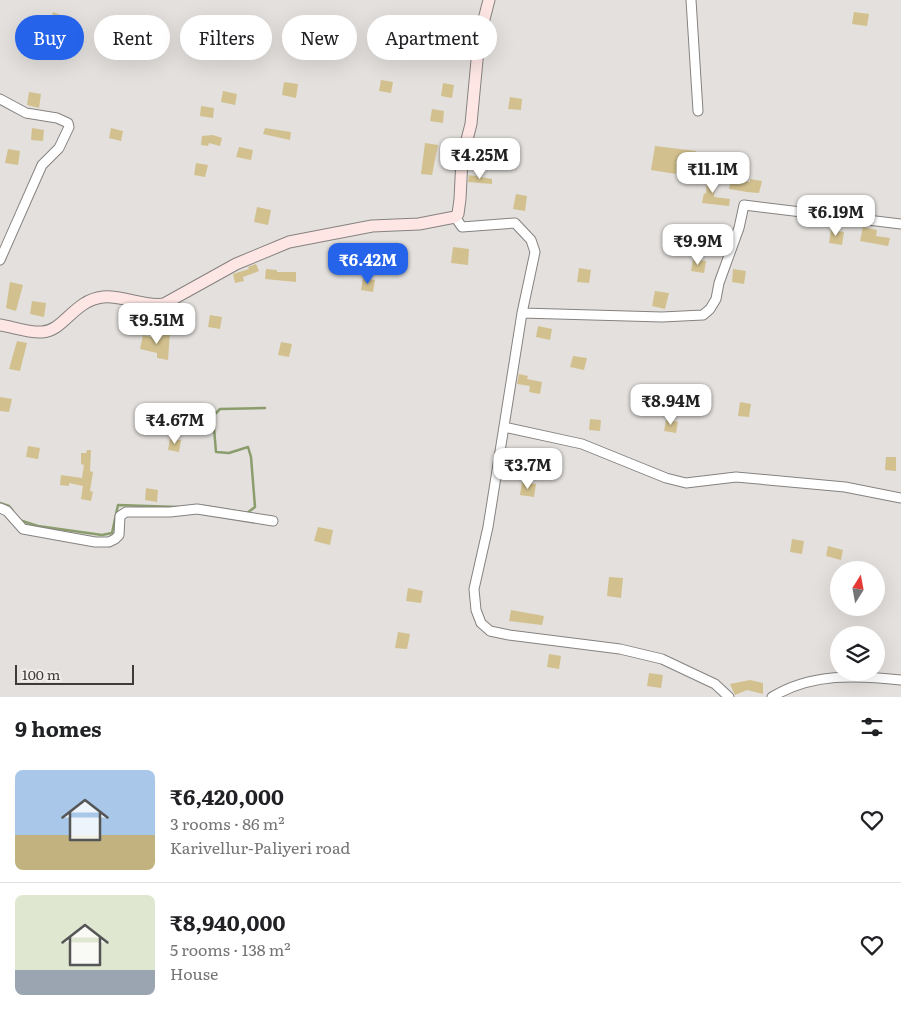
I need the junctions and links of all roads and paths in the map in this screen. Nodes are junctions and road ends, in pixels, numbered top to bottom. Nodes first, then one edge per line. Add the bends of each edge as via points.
1 (489, 0) edge
2 (691, 0) edge
3 (0, 99) edge
4 (698, 111) dead end
5 (455, 217) junction
6 (901, 224) edge
7 (0, 260) edge
8 (522, 313) junction
9 (0, 325) edge
10 (504, 427) junction
11 (901, 498) edge
12 (0, 508) edge
13 (273, 521) dead end
14 (901, 680) edge
15 (729, 697) edge
16 (772, 697) edge

1 - 5 main road via 479,39 471,124 462,158 460,198
2 - 4 street
3 - 7 street via 26,113 62,120 69,127 59,148 42,165
5 - 8 street via 462,227 515,223 526,232 535,252
5 - 9 main road via 418,224 372,226 289,242 236,264 164,304 105,296 79,304 56,326 42,332
6 - 8 street via 744,205 716,299 703,315
8 - 10 street
10 - 11 street via 582,444 686,483 736,477 845,487
10 - 15 street via 474,589 481,623 490,631 509,635 620,649 662,658 715,684
12 - 13 street via 7,511 23,530 102,542 109,542 119,535 120,516 126,512 197,509
14 - 16 street via 870,677 811,680

